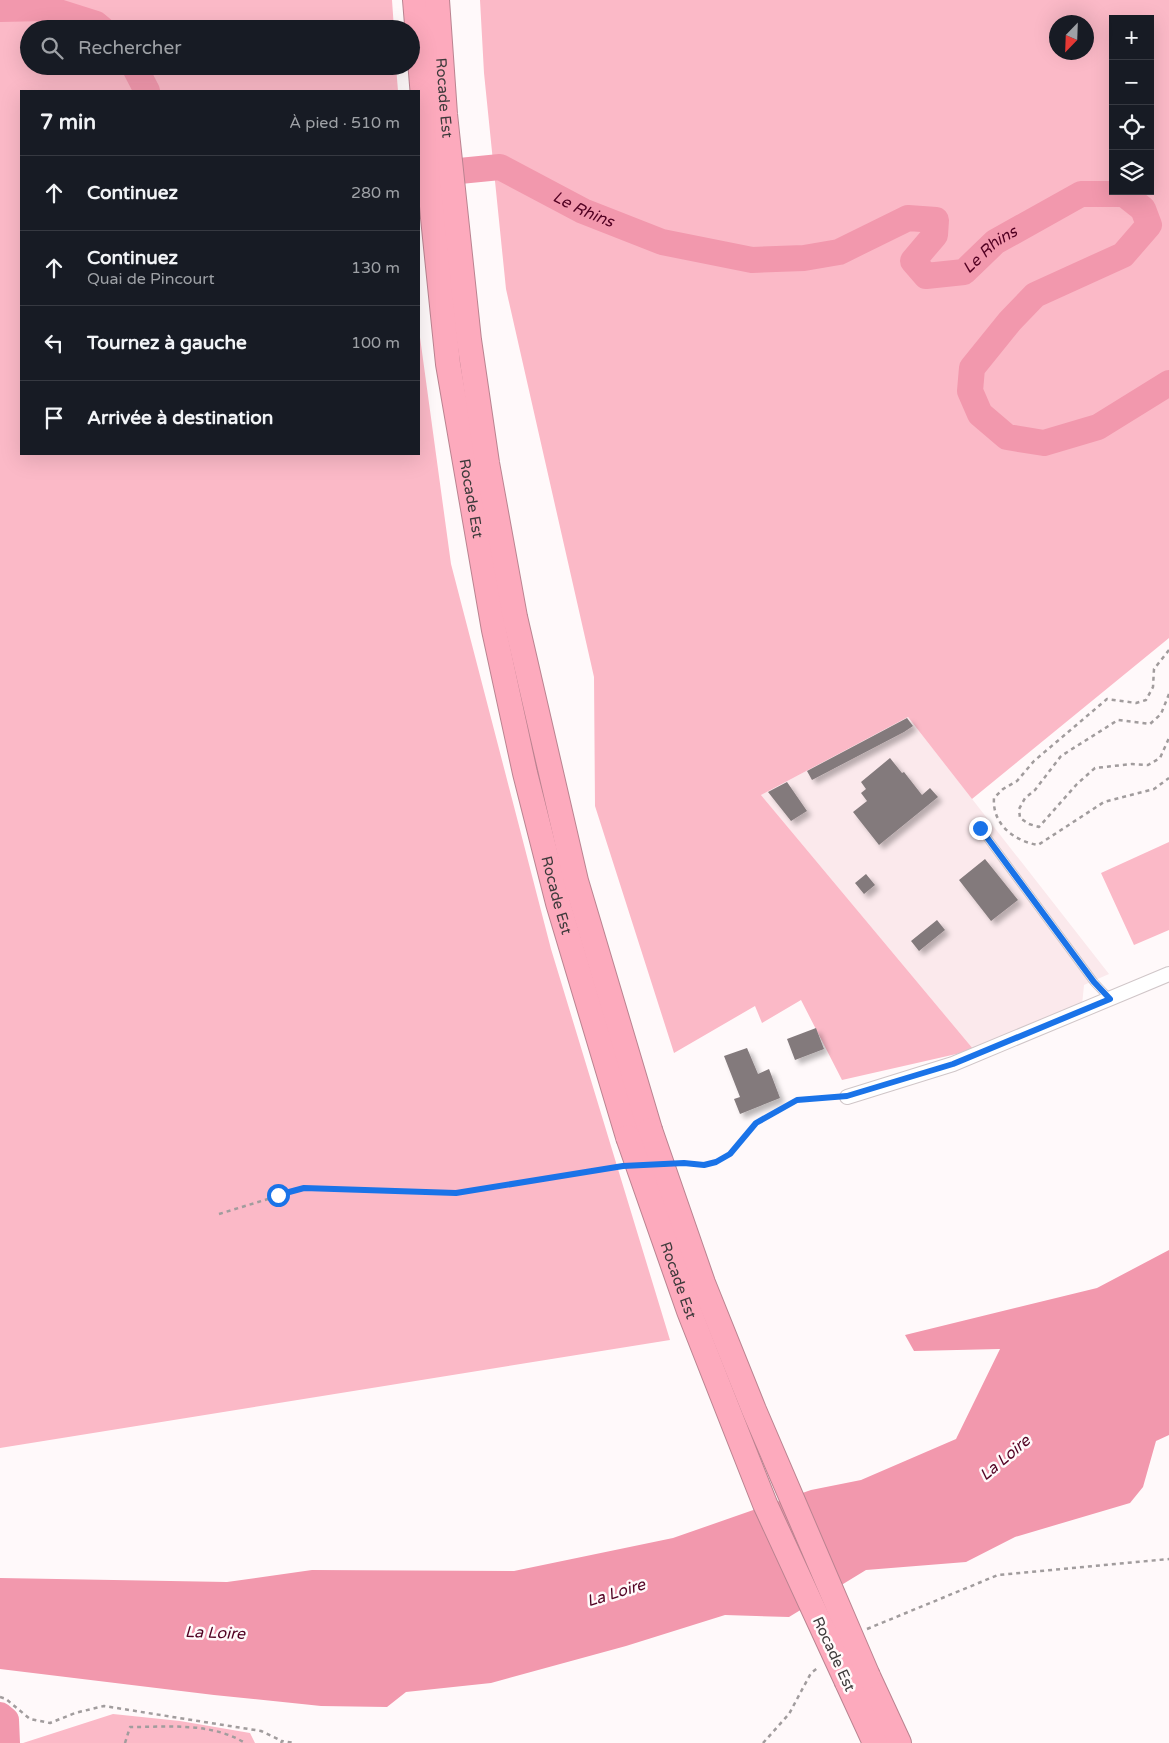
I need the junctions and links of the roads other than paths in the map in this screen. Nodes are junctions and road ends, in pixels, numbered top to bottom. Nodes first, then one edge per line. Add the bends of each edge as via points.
1 (414, 0) edge
2 (437, 0) edge
3 (417, 20) edge
4 (420, 35) edge
5 (434, 116) junction
6 (980, 828) dead end
7 (1169, 974) edge
8 (1110, 999) junction
9 (847, 1096) road end
10 (858, 1679) junction
11 (875, 1743) edge
12 (899, 1743) edge

1 - 3 highway, Rocade Est
2 - 5 highway, Rocade Est
4 - 5 highway, Rocade Est
5 - 10 highway, Rocade Est, bridge via 456,218 470,349 515,617 576,881 650,1130 704,1283
5 - 10 highway, Rocade Est, bridge via 432,218 448,364 494,630 558,903 628,1137 689,1311 764,1504
6 - 8 lane
7 - 8 street
8 - 9 street via 953,1064
10 - 11 highway, Rocade Est
10 - 12 highway, Rocade Est

